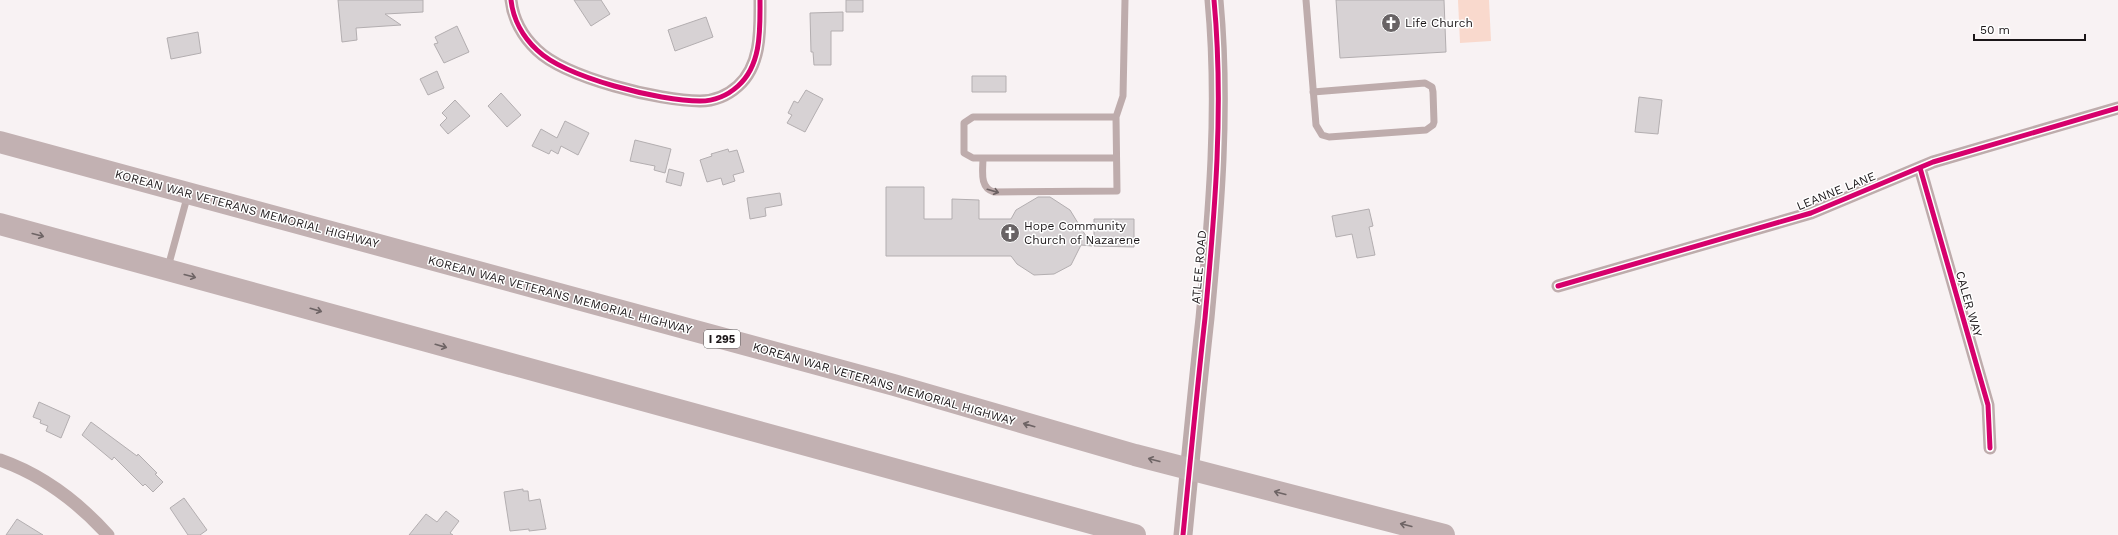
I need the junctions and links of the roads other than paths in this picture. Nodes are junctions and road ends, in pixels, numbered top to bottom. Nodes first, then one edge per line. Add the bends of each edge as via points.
1 (511, 0) edge
2 (760, 0) edge
3 (1125, 0) edge
4 (1214, 0) edge
5 (1306, 0) edge
6 (1313, 92) junction
7 (2118, 108) edge
8 (1116, 117) junction
9 (0, 142) edge
10 (983, 158) junction
11 (1116, 158) junction
12 (1920, 168) junction
13 (188, 193) junction
14 (0, 224) edge
15 (167, 269) junction
16 (1558, 286) dead end
17 (1990, 448) dead end
18 (0, 460) edge
19 (108, 535) edge
20 (1135, 535) edge
21 (1183, 535) edge
22 (1444, 535) edge

1 - 2 street via 521,30 537,51 551,61 581,75 620,88 700,101 728,94 747,76 753,64 759,37
3 - 8 lane via 1123,96
4 - 21 main road, ATLEE ROAD via 1220,105 1218,160
5 - 6 lane
6 - 6 lane via 1317,131 1329,137 1426,130 1434,122 1432,87 1425,83
7 - 12 street, LEANNE LANE
8 - 10 lane via 973,118 964,123 964,153 973,158
8 - 11 lane
9 - 13 highway, KOREAN WAR VETERANS MEMORIAL HIGHWAY / I 295
10 - 11 lane
10 -> 11 lane via 984,185 994,192 1117,192
12 - 16 street, LEANNE LANE via 1811,214
12 - 17 street, CALER WAY via 1988,405
13 - 15 lane
22 -> 13 highway, KOREAN WAR VETERANS MEMORIAL HIGHWAY / I 295 via 1135,455 894,385
14 -> 15 highway
15 -> 20 highway
18 - 19 street via 42,479 68,497 92,517

